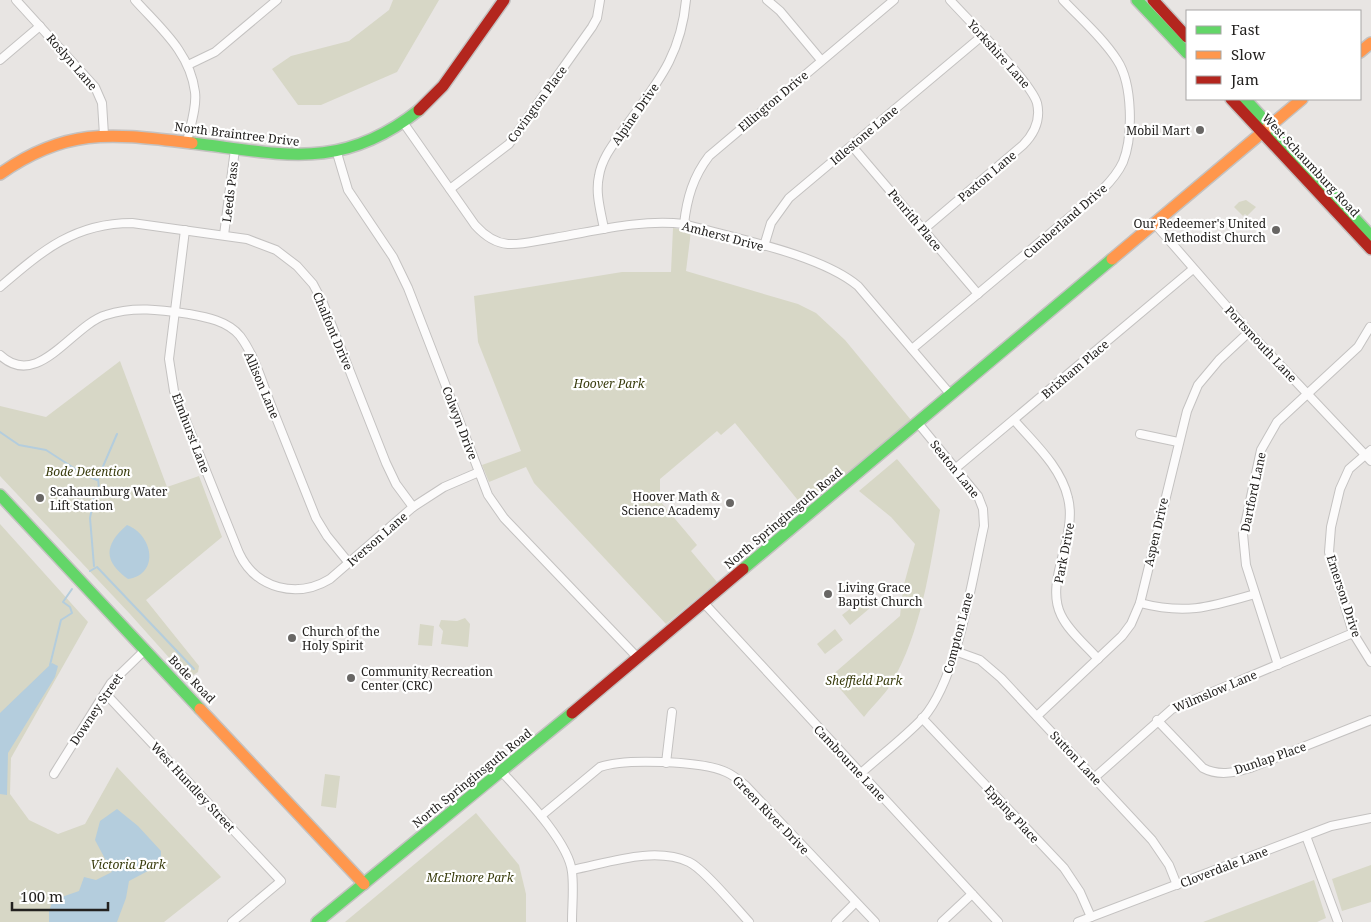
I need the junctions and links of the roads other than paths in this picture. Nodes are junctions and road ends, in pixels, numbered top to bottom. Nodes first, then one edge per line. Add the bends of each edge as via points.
1 (16, 0) edge
2 (277, 0) edge
3 (504, 0) edge
4 (600, 0) edge
5 (686, 0) edge
6 (767, 0) edge
7 (881, 0) edge
8 (894, 0) edge
9 (950, 0) edge
10 (1063, 0) edge
11 (1137, 0) edge
12 (1153, 0) edge
13 (138, 1) edge
14 (886, 7) junction
15 (40, 26) junction
16 (982, 36) junction
17 (1186, 36) edge
18 (1186, 52) edge
19 (0, 60) edge
20 (821, 60) junction
21 (188, 65) junction
22 (1232, 100) edge
23 (1246, 100) edge
24 (1301, 100) edge
25 (1038, 114) joint
26 (405, 125) junction
27 (1266, 128) junction
28 (104, 135) junction
29 (187, 142) junction
30 (852, 146) junction
31 (235, 148) junction
32 (337, 153) junction
33 (0, 174) edge
34 (450, 189) junction
35 (684, 224) junction
36 (1155, 224) junction
37 (604, 229) junction
38 (185, 230) junction
39 (923, 230) junction
40 (224, 235) junction
41 (1371, 236) edge
42 (764, 246) junction
43 (1371, 249) edge
44 (1193, 269) junction
45 (0, 288) edge
46 (978, 294) junction
47 (174, 312) junction
48 (1370, 327) edge
49 (1249, 332) junction
50 (912, 349) junction
51 (0, 355) edge
52 (1307, 394) junction
53 (951, 395) junction
54 (1014, 420) junction
55 (918, 423) junction
56 (1140, 434) dead end
57 (1178, 442) junction
58 (1369, 455) edge
59 (956, 468) junction
60 (479, 472) junction
61 (0, 494) edge
62 (414, 508) junction
63 (985, 519) joint
64 (349, 563) junction
65 (272, 585) joint
66 (1255, 594) junction
67 (704, 602) junction
68 (1140, 603) junction
69 (1353, 633) junction
70 (145, 650) junction
71 (955, 651) junction
72 (637, 657) junction
73 (1098, 659) junction
74 (1371, 662) edge
75 (1278, 665) junction
76 (105, 693) junction
77 (672, 712) dead end
78 (1037, 716) junction
79 (922, 718) junction
80 (1157, 720) junction
81 (1371, 720) edge
82 (666, 763) junction
83 (502, 772) junction
84 (54, 774) dead end
85 (860, 774) junction
86 (1094, 778) junction
87 (541, 816) junction
88 (1371, 818) edge
89 (1306, 836) junction
90 (572, 870) junction
91 (364, 884) junction
92 (1176, 885) junction
93 (972, 894) junction
94 (855, 903) junction
95 (1091, 918) junction
96 (232, 922) edge
97 (317, 922) edge
98 (572, 922) edge
99 (749, 922) edge
100 (836, 922) edge
101 (874, 922) edge
102 (942, 922) edge
103 (998, 922) edge
104 (1078, 922) edge
105 (1338, 922) edge

1 - 15 street, Roslyn Lane
2 - 21 street via 215,52
3 - 26 street, North Braintree Drive via 436,96
4 - 34 street, Covington Place via 592,28 509,144
5 - 37 street, Alpine Drive via 682,31 670,62 601,166 597,187
6 - 20 street
7 - 14 street
8 - 14 street, Ellington Drive
9 - 16 street, Yorkshire Lane
10 - 46 street, Cumberland Drive via 1111,51 1124,74 1129,99 1128,141 1118,171 1102,190
11 - 18 street
12 - 17 street
13 - 21 street via 177,46
14 - 20 street, Ellington Drive
15 - 19 street
15 - 28 street, Roslyn Lane via 95,87 102,103
16 - 25 street, Yorkshire Lane via 1027,84
16 - 30 street, Idlestone Lane
20 - 35 street, Ellington Drive via 709,156 690,189
21 - 29 street via 195,93
22 - 27 street, West Schaumburg Road
23 - 27 street, West Schaumburg Road
24 - 27 street, North Springinsguth Road
25 - 39 street, Paxton Lane via 1034,132 1023,146
26 - 32 street, North Braintree Drive via 367,144
26 - 34 street, Amherst Drive
27 - 36 street, North Springinsguth Road
27 - 41 street, West Schaumburg Road
27 - 43 street, West Schaumburg Road
28 - 29 street, North Braintree Drive
28 - 33 street, North Braintree Drive via 72,138 39,148
29 - 31 street, North Braintree Drive
30 - 39 street, Penrith Place
30 - 42 street, Idlestone Lane via 782,206 771,224
31 - 32 street, North Braintree Drive via 296,156
31 - 40 street, Leeds Pass
32 - 60 street, Colwyn Drive via 348,190 393,257 408,288
34 - 37 street, Amherst Drive via 475,225 497,242 519,244
35 - 37 street, Amherst Drive via 644,223
35 - 42 street, Amherst Drive
36 - 44 street, Portsmouth Lane
36 - 53 street, North Springinsguth Road
38 - 40 street, Chalfont Drive
38 - 45 street, Chalfont Drive via 132,223 96,226 42,251
38 - 47 street, Elmhurst Lane
39 - 46 street, Penrith Place
40 - 62 street, Chalfont Drive via 247,239 276,250 313,284 386,463 396,484
42 - 50 street, Amherst Drive via 830,267 849,278 868,295
44 - 49 street, Portsmouth Lane
44 - 54 street, Brixham Place
46 - 50 street, Cumberland Drive
47 - 51 street, Allison Lane via 137,308 105,315 36,364 20,365
47 - 64 street, Allison Lane via 214,318 239,335 255,363 316,518
47 - 65 street, Elmhurst Lane via 169,358 174,391 241,558 251,572
48 - 52 street, Dartford Lane via 1358,347
49 - 52 street, Portsmouth Lane
49 - 57 street, Aspen Drive via 1198,385
50 - 53 street, Amherst Drive
52 - 58 street, Portsmouth Lane
52 - 66 street, Dartford Lane via 1277,422 1261,450 1243,534 1246,565
53 - 55 street, North Springinsguth Road
54 - 59 street, Brixham Place
54 - 73 street, Park Drive via 1055,468 1067,493 1070,526 1057,586 1057,605 1066,623
55 - 59 street, Seaton Lane
55 - 67 street, North Springinsguth Road
56 - 57 street
57 - 68 street, Aspen Drive
58 - 69 street, Emerson Drive via 1349,469 1330,527 1329,552
59 - 63 street, Seaton Lane via 978,496
60 - 62 street, Iverson Lane via 444,487
60 - 72 street, Colwyn Drive via 488,495 504,518
61 - 70 street, Bode Road
62 - 64 street, Iverson Lane
63 - 71 street, Compton Lane
64 - 65 street, Iverson Lane via 330,579 308,588 289,590
66 - 68 street via 1190,610
66 - 75 street, Dartford Lane
67 - 72 street, North Springinsguth Road
67 - 85 street, Cambourne Lane
68 - 73 street, Aspen Drive via 1127,630
69 - 74 street, Emerson Drive
69 - 75 street, Wilmslow Lane
70 - 76 street, Downey Street
70 - 91 street, Bode Road
71 - 78 street, Sutton Lane via 989,666
71 - 79 street, Compton Lane via 940,692
72 - 83 street, North Springinsguth Road
73 - 78 street, Aspen Drive
75 - 80 street, Wilmslow Lane via 1182,703
76 - 84 street, Downey Street
76 - 96 street, West Hundley Street via 281,881
77 - 82 street
78 - 86 street, Sutton Lane
79 - 85 street, Compton Lane
79 - 95 street, Epping Place via 1069,875
80 - 81 street, Dunlap Place via 1203,768 1221,773 1250,768
80 - 86 street, Wilmslow Lane
82 - 87 street, Green River Drive via 623,761 600,767
82 - 94 street, Green River Drive via 711,767 736,777
83 - 87 street
83 - 91 street, North Springinsguth Road
85 - 93 street, Cambourne Lane
86 - 92 street, Sutton Lane via 1160,850
87 - 90 street via 565,851
88 - 89 street, Cloverdale Lane via 1340,823
89 - 92 street, Cloverdale Lane
89 - 105 street
90 - 98 street
90 - 99 street via 666,855 691,863
91 - 97 street, North Springinsguth Road
92 - 95 street, Cloverdale Lane
93 - 102 street
93 - 103 street, Cambourne Lane
94 - 100 street
94 - 101 street, Green River Drive
95 - 104 street, Cloverdale Lane

